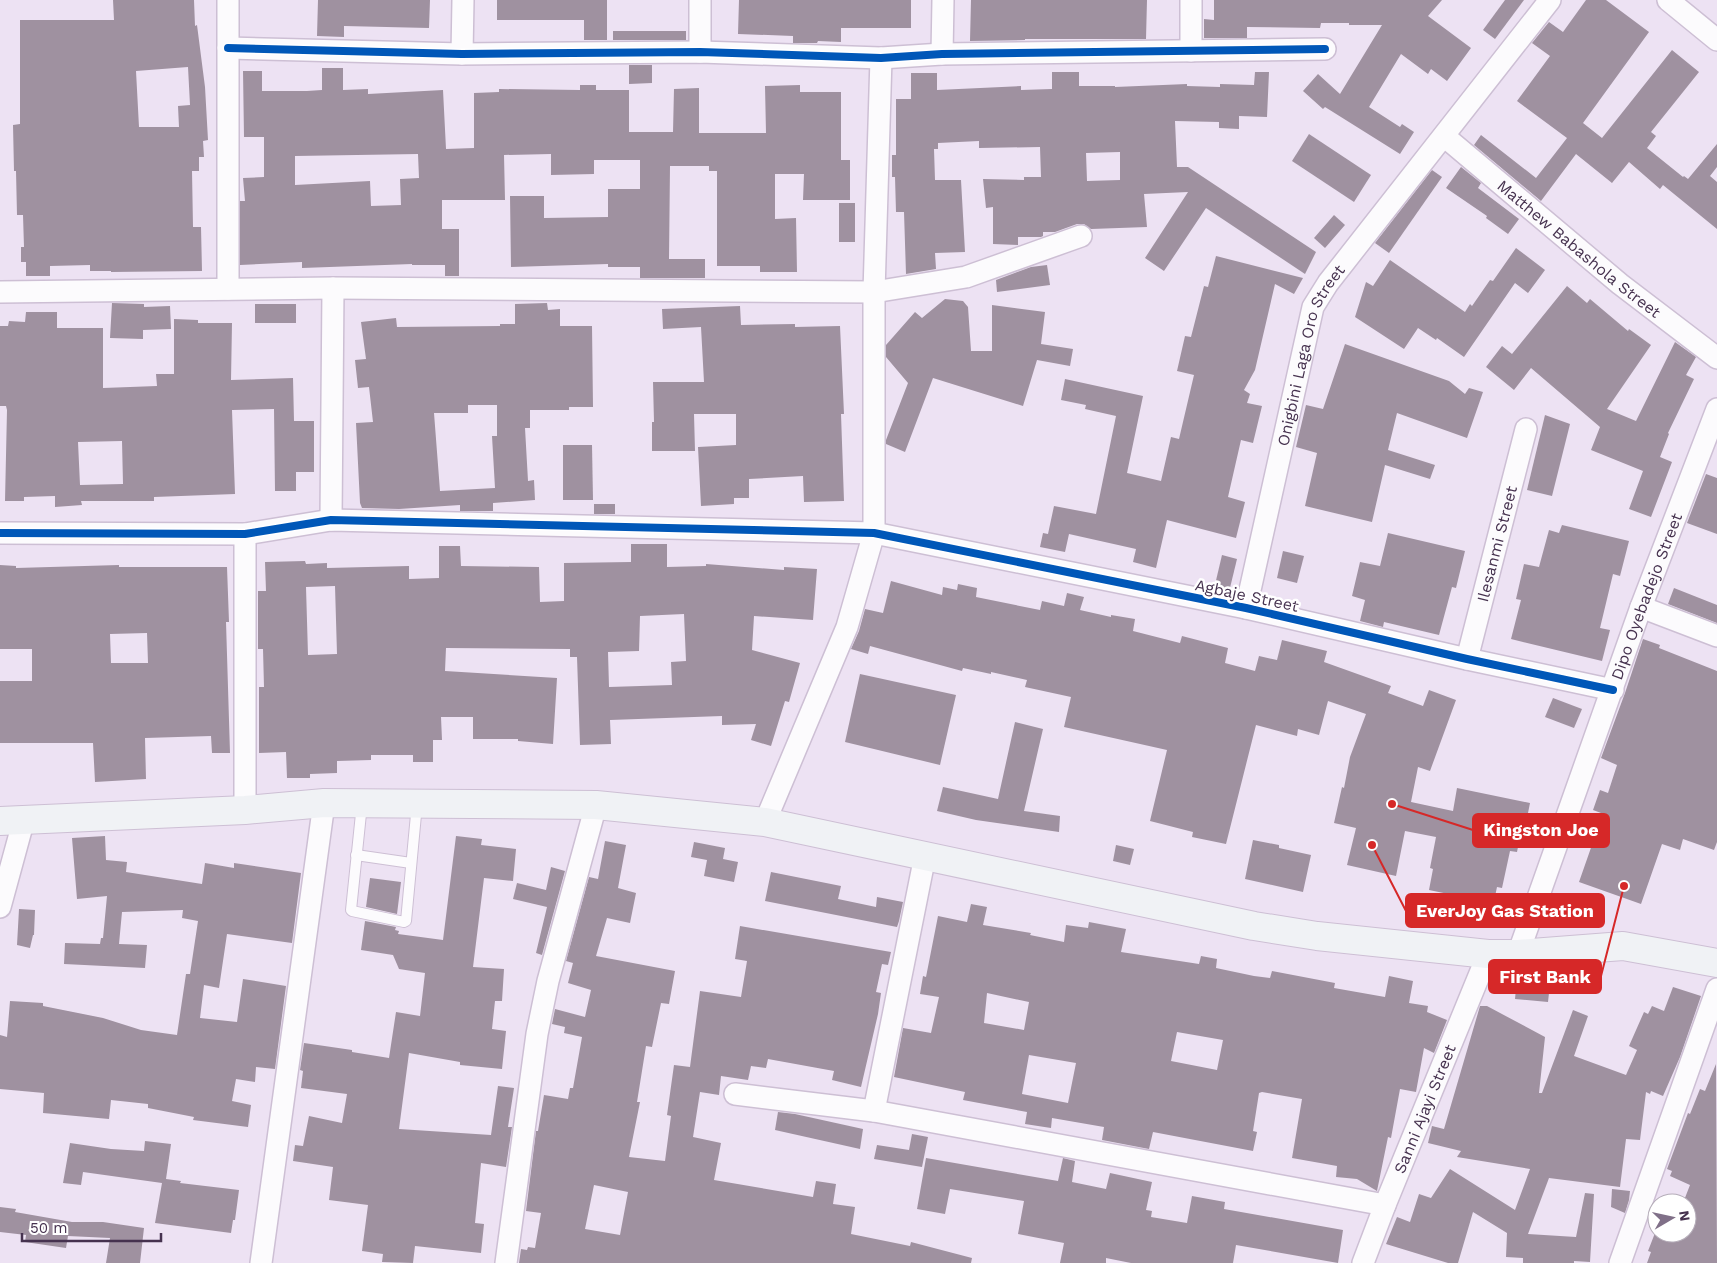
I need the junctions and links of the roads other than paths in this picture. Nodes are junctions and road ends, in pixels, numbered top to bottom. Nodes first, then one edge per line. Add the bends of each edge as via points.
1 (228, 0) edge
2 (463, 0) edge
3 (700, 0) edge
4 (943, 0) edge
5 (1191, 0) edge
6 (1550, 0) edge
7 (1668, 0) edge
8 (1717, 40) edge
9 (228, 48) junction
10 (1324, 49) dead end
11 (1192, 51) junction
12 (700, 52) junction
13 (462, 54) junction
14 (942, 54) junction
15 (881, 58) junction
16 (1444, 136) junction
17 (1081, 236) dead end
18 (333, 288) junction
19 (228, 290) junction
20 (0, 292) edge
21 (874, 292) junction
22 (1717, 358) edge
23 (1717, 409) edge
24 (1526, 429) dead end
25 (331, 520) junction
26 (0, 533) edge
27 (874, 533) junction
28 (245, 534) junction
29 (1641, 607) junction
30 (1246, 608) junction
31 (1717, 636) edge
32 (1467, 659) junction
33 (1613, 690) junction
34 (324, 803) junction
35 (418, 803) junction
36 (362, 804) junction
37 (596, 805) junction
38 (245, 810) junction
39 (12, 820) edge
40 (765, 822) junction
41 (356, 855) junction
42 (925, 856) junction
43 (411, 862) junction
44 (0, 907) edge
45 (1488, 954) junction
46 (1518, 954) junction
47 (1717, 963) edge
48 (1717, 989) edge
49 (735, 1094) dead end
50 (874, 1111) junction
51 (1385, 1205) junction
52 (261, 1263) edge
53 (506, 1263) edge
54 (1363, 1263) edge
55 (1620, 1263) edge

1 - 9 street
2 - 13 street
3 - 12 street
4 - 14 street
5 - 11 street
6 - 16 street, Onigbini Laga Oro Street
7 - 8 street
9 - 13 street
9 - 19 street
10 - 11 street
11 - 14 street
12 - 13 street
12 - 15 street
14 - 15 street
15 - 21 street
16 - 22 street, Matthew Babashola Street via 1620,284
16 - 30 street, Onigbini Laga Oro Street via 1328,283 1313,307
17 - 21 street via 966,277
18 - 19 street
18 - 21 street
18 - 25 street
19 - 20 street
21 - 27 street
23 - 29 street, Dipo Oyebadejo Street
24 - 32 street, Ilesanmi Street
25 - 27 street, Agbaje Street
25 - 28 street, Agbaje Street
26 - 28 street, Agbaje Street
27 - 30 street, Agbaje Street
27 - 40 street via 847,627
28 - 38 street
29 - 31 street
29 - 33 street, Dipo Oyebadejo Street
30 - 32 street, Agbaje Street
32 - 33 street, Agbaje Street
33 - 46 street, Dipo Oyebadejo Street
34 - 36 main road
34 - 38 main road
34 - 52 street
35 - 36 main road
35 - 37 main road
35 - 43 lane
36 - 41 lane
37 - 40 main road
37 - 53 street via 544,998
38 - 39 main road
39 - 44 street
40 - 42 main road
41 - 43 lane
41 - 43 lane via 352,912 404,922
42 - 45 main road via 1254,926
42 - 50 street
45 - 46 main road
45 - 51 street, Sanni Ajayi Street
46 - 47 main road via 1623,946
48 - 55 street
49 - 50 street
50 - 51 street
51 - 54 street, Sanni Ajayi Street

